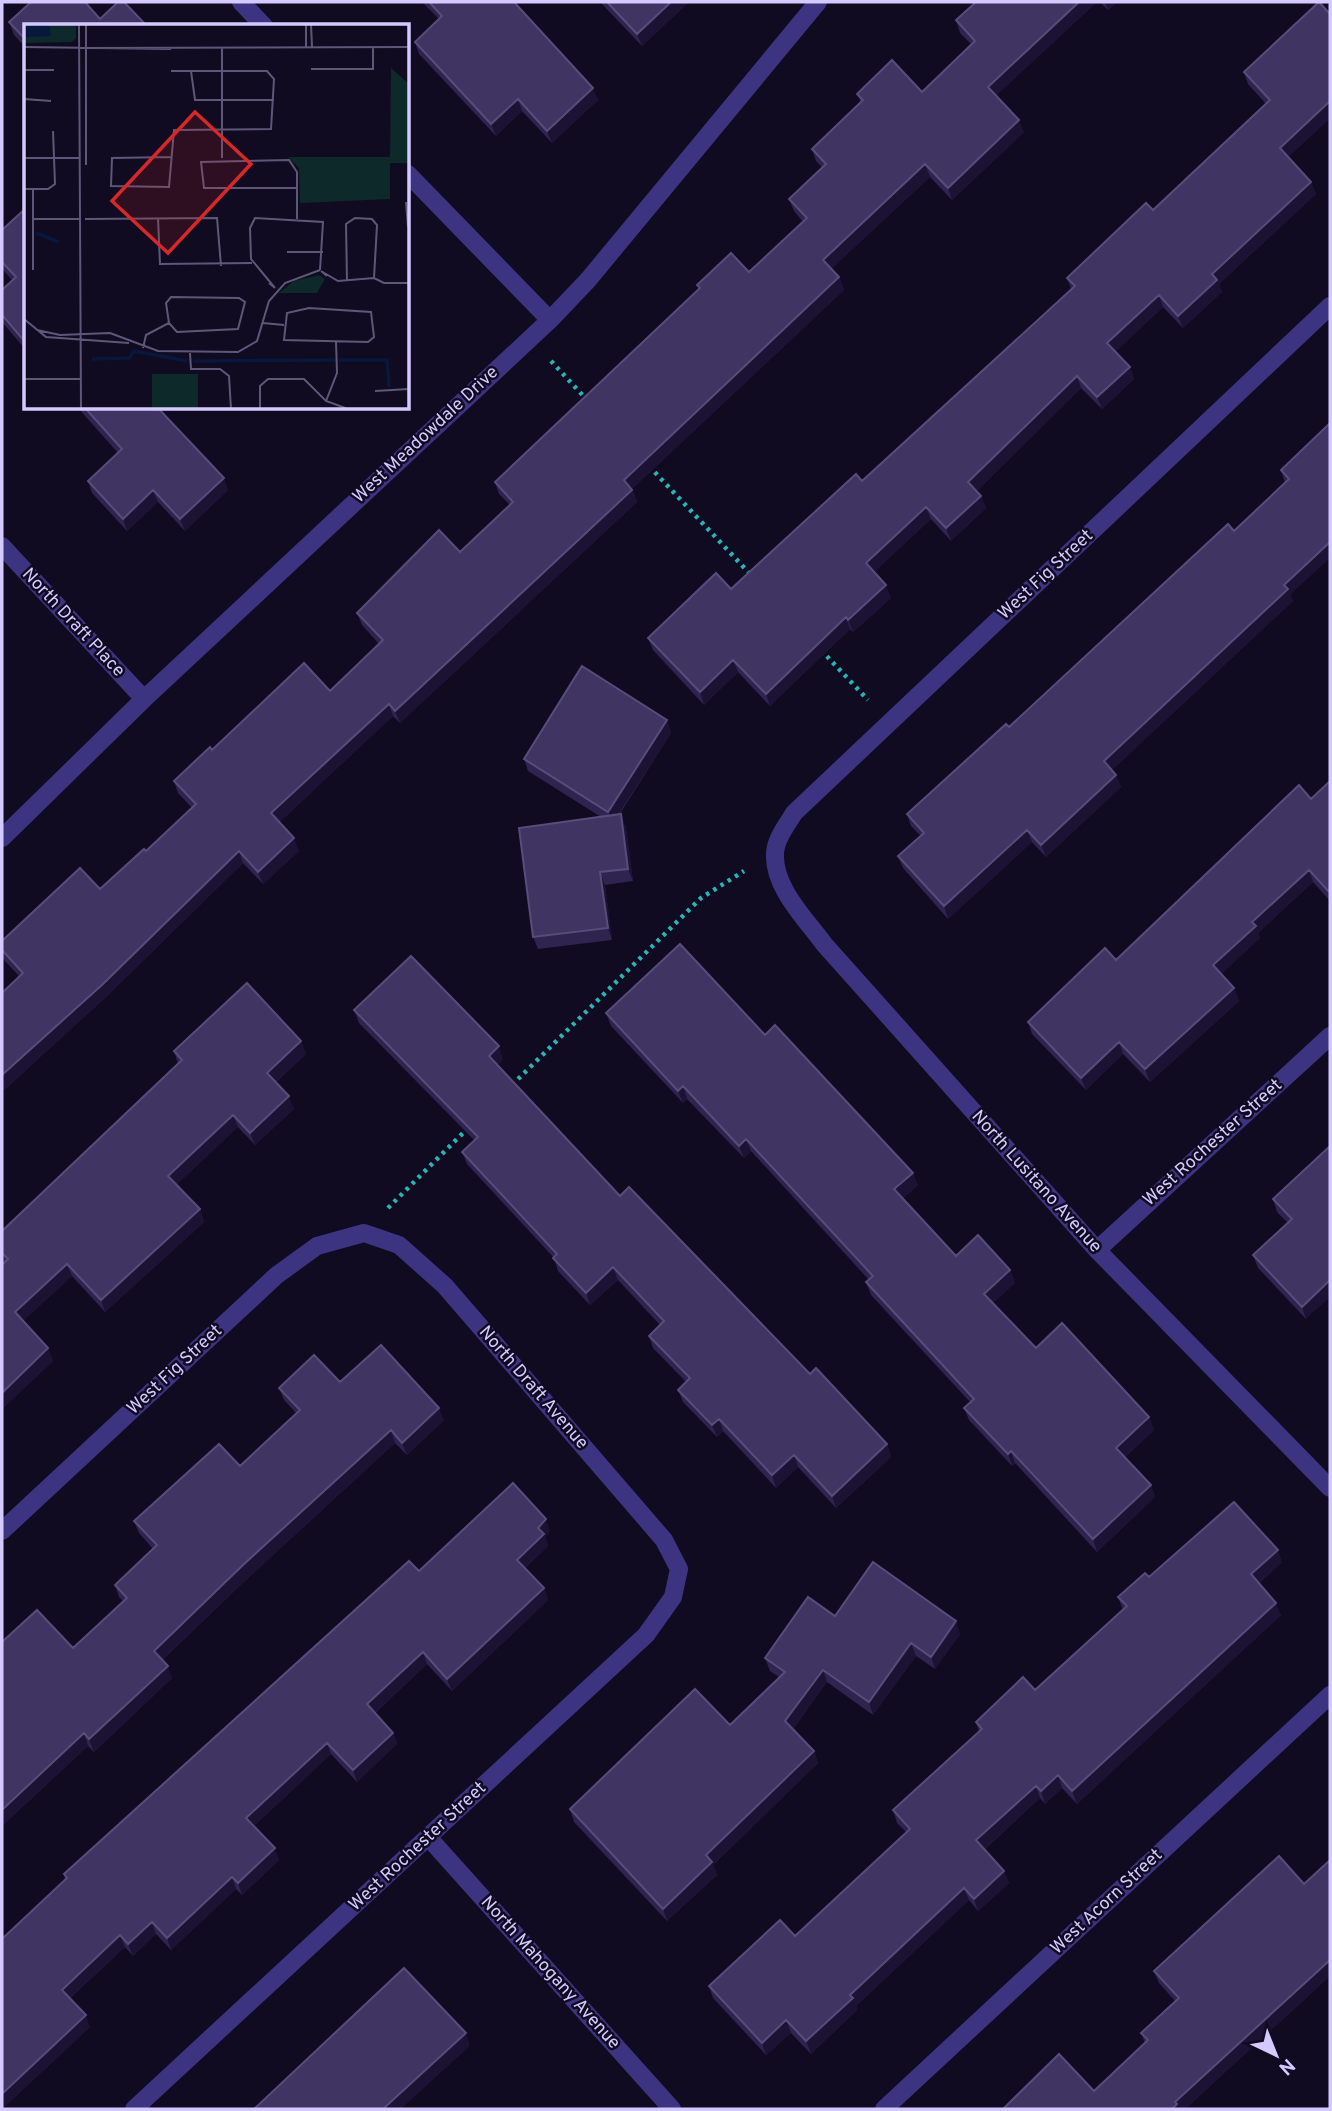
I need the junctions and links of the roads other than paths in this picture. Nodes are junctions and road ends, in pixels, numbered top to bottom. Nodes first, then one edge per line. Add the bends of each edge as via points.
1 (241, 2) edge
2 (818, 2) edge
3 (262, 24) edge
4 (410, 176) edge
5 (1330, 306) edge
6 (550, 320) junction
7 (2, 546) edge
8 (144, 699) junction
9 (2, 838) edge
10 (775, 852) joint
11 (1330, 1036) edge
12 (365, 1233) joint
13 (1097, 1250) junction
14 (1330, 1489) edge
15 (2, 1531) edge
16 (679, 1569) joint
17 (1330, 1695) edge
18 (428, 1837) junction
19 (134, 2109) edge
20 (672, 2109) edge
21 (884, 2109) edge

1 - 3 street
2 - 6 street, West Meadowdale Drive
4 - 6 street
5 - 10 street, West Fig Street via 794,813
6 - 8 street, West Meadowdale Drive
7 - 8 street, North Draft Place
8 - 9 street, West Meadowdale Drive
10 - 13 street, North Lusitano Avenue via 790,899 824,944
11 - 13 street, West Rochester Street
12 - 15 street, West Fig Street via 317,1246 277,1275
12 - 16 street, North Draft Avenue via 399,1245 444,1286 664,1540
13 - 14 street, North Lusitano Avenue
16 - 18 street, West Rochester Street via 673,1597 646,1635
17 - 21 street, West Acorn Street
18 - 19 street, West Rochester Street
18 - 20 street, North Mahogany Avenue

